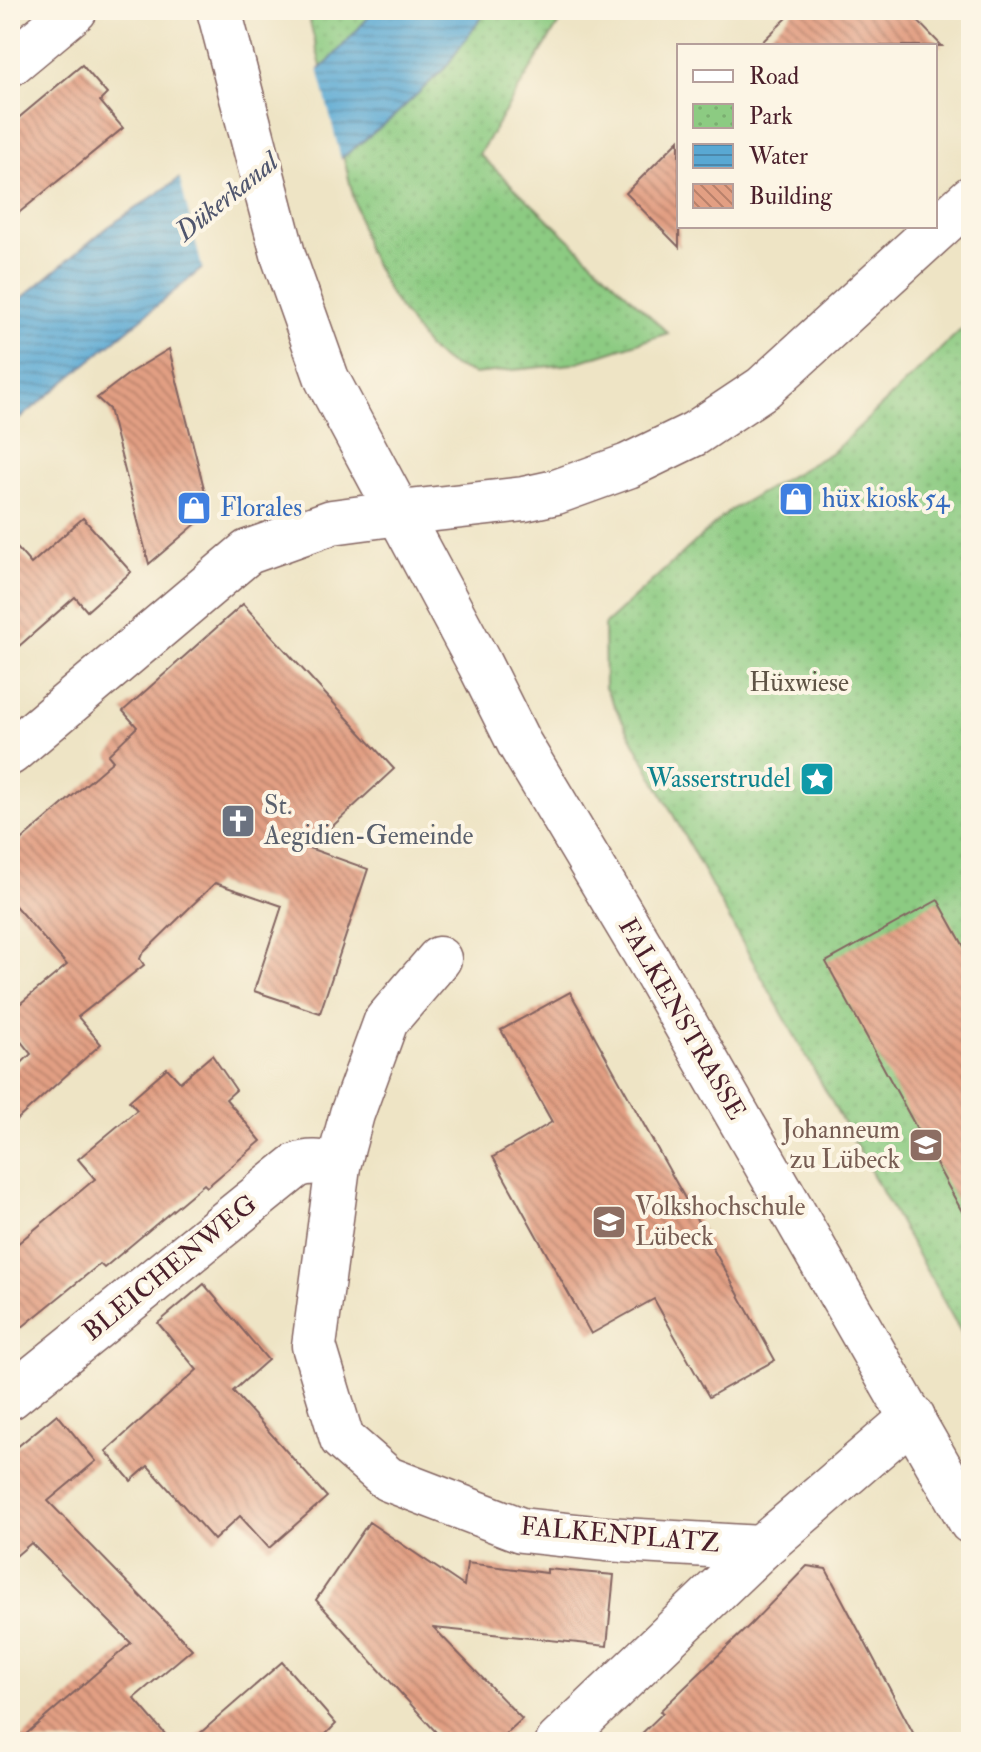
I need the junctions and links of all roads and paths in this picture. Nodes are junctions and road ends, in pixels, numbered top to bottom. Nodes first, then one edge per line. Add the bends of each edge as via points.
1 (75, 10) edge
2 (219, 10) edge
3 (10, 64) edge
4 (971, 198) edge
5 (400, 513) junction
6 (10, 753) edge
7 (439, 959) dead end
8 (338, 1166) junction
9 (10, 1397) edge
10 (913, 1417) junction
11 (971, 1522) edge
12 (761, 1548) junction
13 (558, 1742) edge

1 - 3 street
2 - 5 street, FALKENSTRASSE via 284,258 327,379
4 - 5 street via 763,388 694,434 556,492
5 - 6 street via 332,522 248,552
5 - 10 street, FALKENSTRASSE via 541,781
7 - 8 street, FALKENPLATZ via 386,1021
8 - 9 street, BLEICHENWEG via 307,1161 296,1166
8 - 12 street, FALKENPLATZ via 314,1346 342,1439 388,1479 521,1530
10 - 11 street, FALKENSTRASSE
10 - 12 street
12 - 13 street

